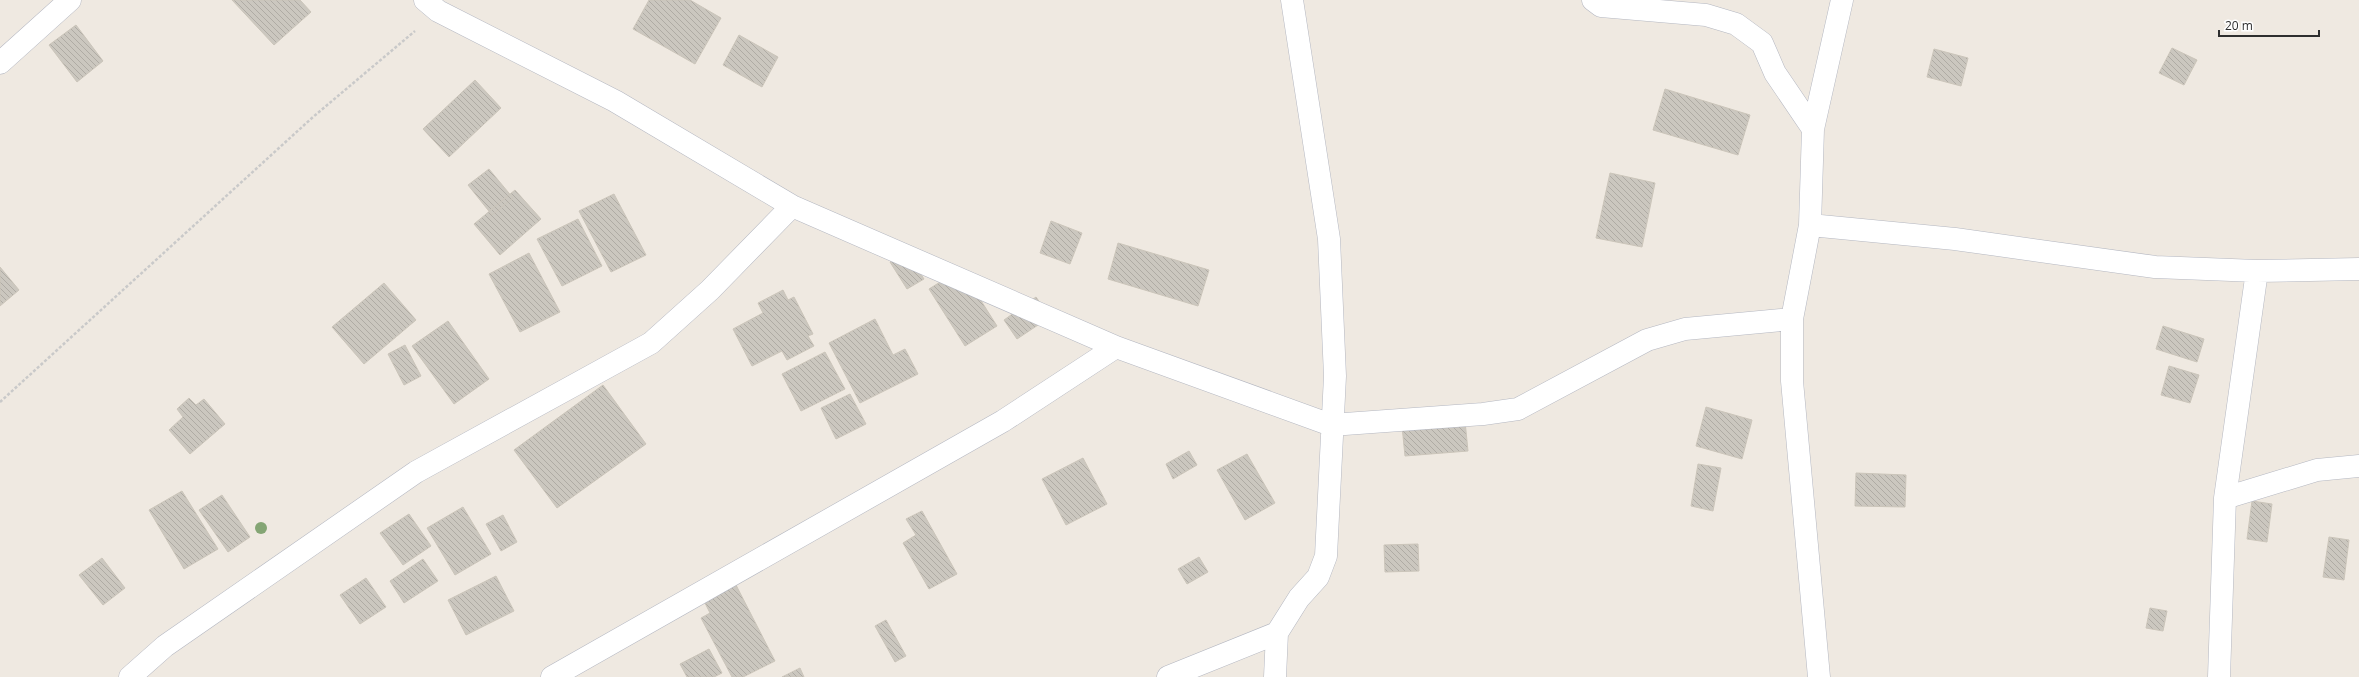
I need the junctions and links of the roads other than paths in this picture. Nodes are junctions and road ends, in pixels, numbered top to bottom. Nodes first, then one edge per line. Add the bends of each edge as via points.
1 (70, 0) edge
2 (1292, 0) edge
3 (1593, 0) edge
4 (1842, 0) edge
5 (438, 4) edge
6 (0, 63) edge
7 (1813, 129) junction
8 (792, 206) junction
9 (1810, 225) junction
10 (2359, 269) edge
11 (2257, 271) junction
12 (1792, 319) junction
13 (1116, 347) junction
14 (1331, 425) junction
15 (2359, 466) edge
16 (2225, 498) junction
17 (1276, 633) junction
18 (130, 677) edge
19 (552, 677) edge
20 (1168, 677) edge
21 (1275, 677) edge
22 (1819, 677) edge
23 (2219, 677) edge

1 - 6 street
2 - 14 street via 1328,226 1335,376
3 - 7 street via 1601,6 1706,15 1736,24 1762,43 1776,73
4 - 7 street
5 - 8 street via 615,101
7 - 9 street
8 - 13 street
8 - 18 street via 710,290 650,343 416,472 165,646
9 - 11 street via 1955,239 2155,267
9 - 12 street
10 - 11 street
11 - 16 street
12 - 14 street via 1685,328 1647,340 1518,409
12 - 22 street via 1792,381
13 - 14 street
13 - 19 street via 1003,421
14 - 17 street via 1326,556 1318,577 1299,598
15 - 16 street via 2317,470
16 - 23 street
17 - 20 street
17 - 21 street

